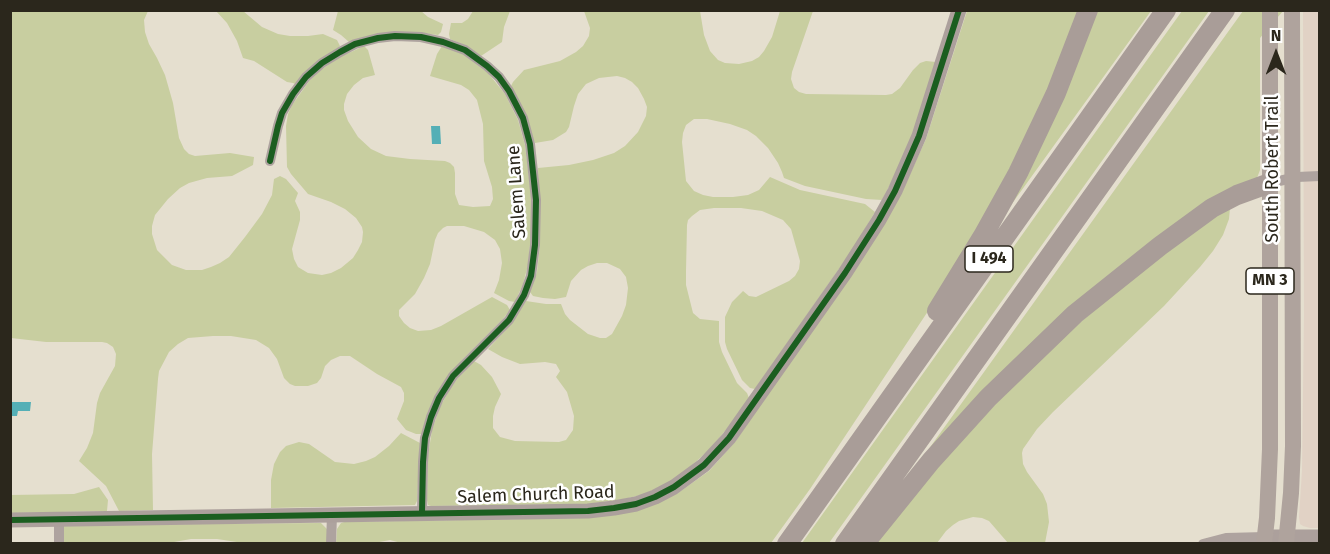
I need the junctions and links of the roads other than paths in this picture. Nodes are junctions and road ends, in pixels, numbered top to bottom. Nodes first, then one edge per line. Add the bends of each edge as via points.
1 (959, 10) edge
2 (1088, 10) edge
3 (1166, 10) edge
4 (1225, 10) edge
5 (1236, 10) edge
6 (1292, 10) edge
7 (1270, 18) edge
8 (1188, 62) junction
9 (270, 161) dead end
10 (1320, 177) edge
11 (1293, 178) junction
12 (1270, 183) junction
13 (812, 508) junction
14 (422, 513) junction
15 (332, 514) junction
16 (10, 519) edge
17 (59, 519) junction
18 (1320, 537) edge
19 (1264, 540) edge
20 (1286, 540) edge
21 (59, 543) edge
22 (331, 543) edge
23 (787, 543) edge
24 (844, 543) edge
25 (864, 543) edge
26 (1203, 543) edge

1 - 14 street, Salem Church Road via 922,128 886,209 729,438 704,465 664,493 614,508
2 - 13 highway via 1049,109 996,214
3 - 13 highway, I 494
4 - 8 highway, I 494
5 - 8 highway
6 - 11 main road, South Robert Trail / MN 3
7 - 12 main road, South Robert Trail / MN 3
8 - 24 highway, I 494
9 - 14 street, Salem Lane via 282,113 306,77 340,51 378,38 421,37 465,50 499,78 523,118 536,200 531,276 514,313 453,376 439,398 425,438
10 - 11 street
11 - 12 street
11 - 20 main road, South Robert Trail / MN 3 via 1292,458
12 - 19 main road, South Robert Trail / MN 3 via 1270,440
12 - 25 highway via 1212,208 1067,321 988,398
13 - 23 highway, I 494
14 - 15 street, Salem Church Road
15 - 17 street, Salem Church Road
15 - 22 street
16 - 17 street, Salem Church Road
17 - 21 street
18 - 20 street
19 - 20 street
19 - 26 street via 1226,538

